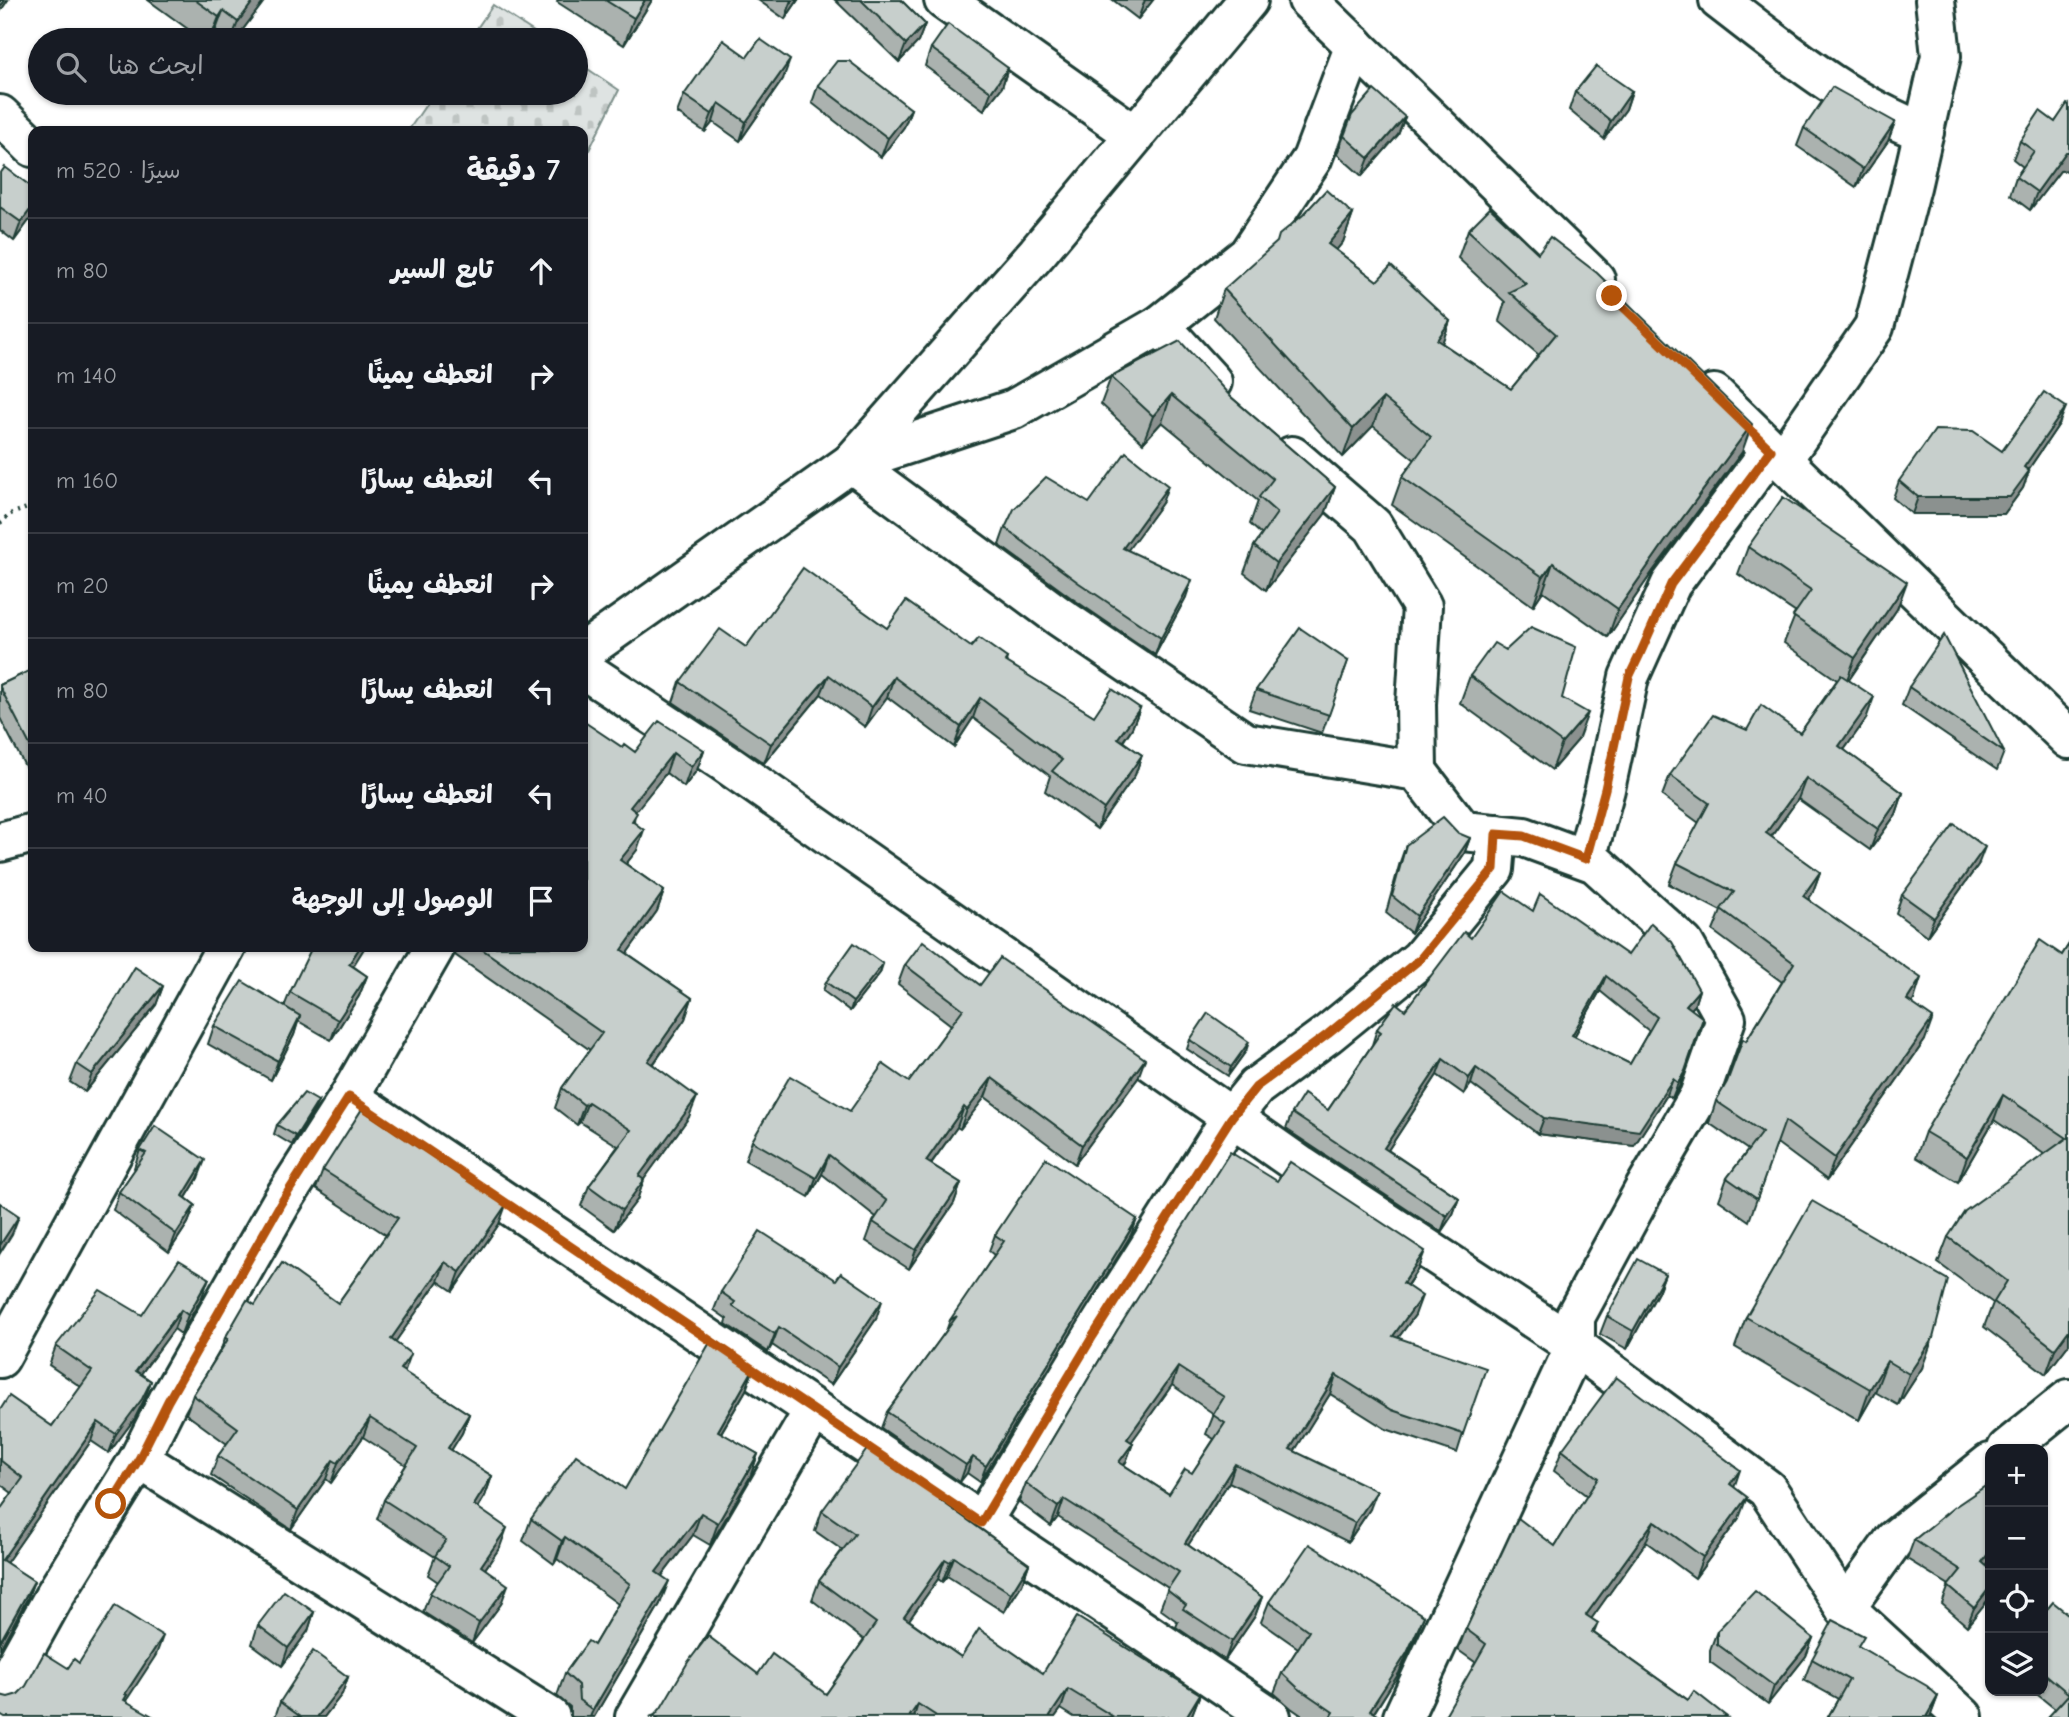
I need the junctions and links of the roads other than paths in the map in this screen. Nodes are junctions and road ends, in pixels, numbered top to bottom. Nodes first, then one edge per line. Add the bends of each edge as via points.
1 (944, 0) edge
2 (1248, 0) edge
3 (1308, 0) edge
4 (1719, 0) edge
5 (1934, 0) edge
6 (1355, 46) junction
7 (0, 115) edge
8 (1924, 132) junction
9 (1135, 135) junction
10 (28, 142) edge
11 (1622, 305) edge
12 (1160, 325) junction
13 (1692, 373) edge
14 (1235, 407) edge
15 (1265, 432) edge
16 (1776, 455) junction
17 (851, 463) junction
18 (588, 648) edge
19 (588, 672) edge
20 (2069, 739) edge
21 (1417, 771) junction
22 (28, 834) edge
23 (1496, 834) junction
24 (0, 842) edge
25 (1586, 859) junction
26 (223, 952) edge
27 (432, 952) edge
28 (349, 1097) junction
29 (1231, 1118) junction
30 (1575, 1346) junction
31 (0, 1358) edge
32 (2069, 1399) edge
33 (814, 1410) junction
34 (2013, 1444) edge
35 (139, 1459) junction
36 (1985, 1467) edge
37 (981, 1523) junction
38 (1845, 1608) junction
39 (0, 1694) edge
40 (550, 1717) edge
41 (635, 1717) edge
42 (1271, 1717) edge
43 (1403, 1717) edge
44 (1963, 1717) edge

1 - 9 street
2 - 9 street
3 - 6 street
4 - 8 street via 1800,63 1894,121
5 - 8 street via 1941,56
6 - 11 street
6 - 12 street via 1312,159 1248,255
7 - 10 street
8 - 16 street via 1874,327
9 - 17 street
12 - 14 street
12 - 17 street via 1014,409
13 - 16 street
15 - 21 street via 1373,526 1422,606
16 - 20 street
16 - 25 street via 1671,584 1629,677
17 - 18 street
17 - 21 street via 1060,617 1246,743
19 - 29 street via 724,762
21 - 23 street via 1464,831
22 - 24 street
23 - 25 street via 1524,836
23 - 29 street via 1494,869 1420,959 1256,1087
25 - 30 street via 1684,944 1726,1019 1699,1096 1575,1317
26 - 31 street
27 - 28 street
28 - 33 street
28 - 35 street via 281,1203
29 - 30 street
29 - 37 street
30 - 38 street via 1767,1489
30 - 43 street
32 - 34 street
33 - 37 street
33 - 41 street
35 - 39 street
35 - 40 street
36 - 38 street via 1894,1540
37 - 42 street
38 - 44 street

